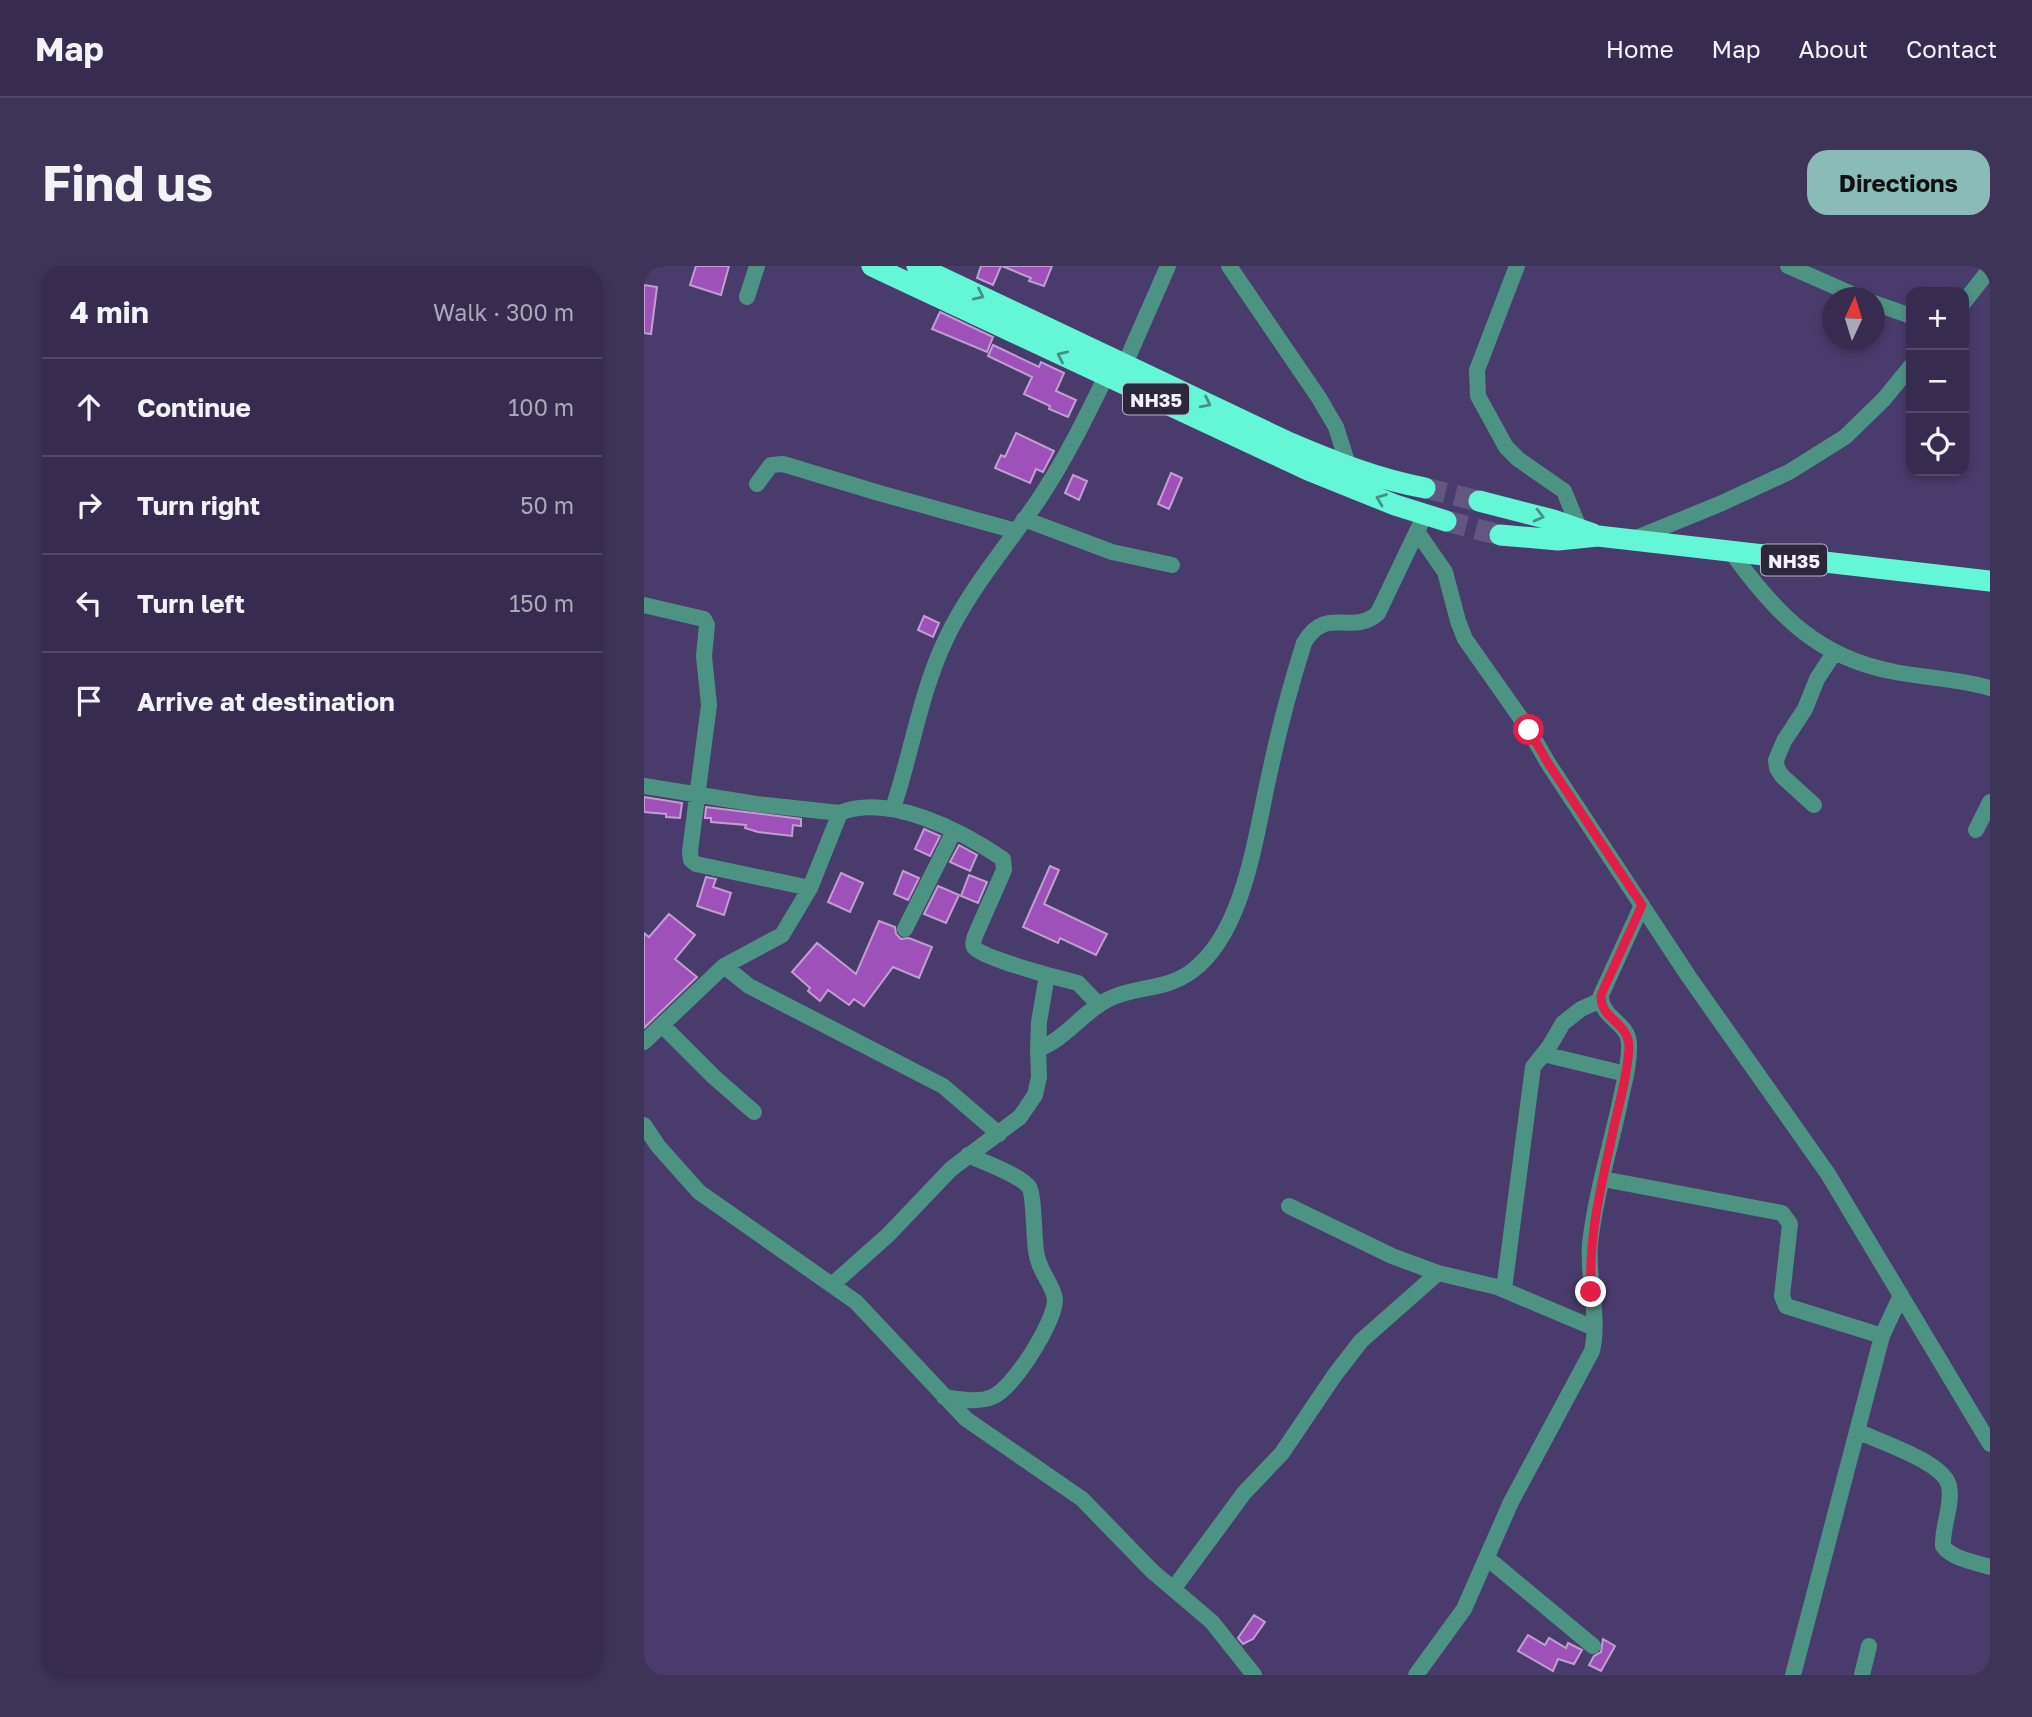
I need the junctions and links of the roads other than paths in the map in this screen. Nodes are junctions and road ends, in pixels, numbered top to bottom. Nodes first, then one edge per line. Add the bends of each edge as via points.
1 (757, 266) edge
2 (872, 266) edge
3 (917, 266) edge
4 (1168, 266) edge
5 (1229, 266) edge
6 (1517, 266) edge
7 (1788, 266) edge
8 (1990, 270) edge
9 (1836, 287) edge
10 (1983, 291) edge
11 (747, 296) dead end
12 (1885, 307) edge
13 (1906, 314) edge
14 (1116, 366) junction
15 (1906, 372) edge
16 (1349, 468) junction
17 (757, 484) dead end
18 (1425, 488) tunnel mouth
19 (1479, 501) tunnel mouth
20 (1446, 521) tunnel mouth
21 (1420, 524) junction
22 (1020, 525) junction
23 (1587, 534) junction
24 (1500, 535) tunnel mouth
25 (1628, 541) junction
26 (1732, 553) junction
27 (1172, 565) dead end
28 (1990, 581) edge
29 (644, 605) edge
30 (1834, 653) junction
31 (1990, 688) edge
32 (644, 786) edge
33 (698, 794) junction
34 (1990, 802) edge
35 (1814, 805) dead end
36 (892, 808) junction
37 (841, 813) junction
38 (1976, 830) dead end
39 (954, 831) junction
40 (810, 888) junction
41 (1642, 905) junction
42 (905, 929) dead end
43 (724, 966) junction
44 (1047, 975) junction
45 (1601, 1000) junction
46 (1099, 1004) junction
47 (662, 1025) junction
48 (644, 1042) edge
49 (1038, 1049) junction
50 (1542, 1054) junction
51 (1626, 1074) junction
52 (754, 1112) dead end
53 (644, 1125) edge
54 (999, 1134) junction
55 (968, 1154) junction
56 (1603, 1179) junction
57 (1289, 1206) dead end
58 (1438, 1273) junction
59 (833, 1284) junction
60 (1504, 1289) junction
61 (1901, 1295) junction
62 (1594, 1328) junction
63 (1882, 1336) junction
64 (944, 1397) junction
65 (1857, 1431) junction
66 (1990, 1444) edge
67 (1487, 1558) junction
68 (1990, 1567) edge
69 (1174, 1588) junction
70 (1593, 1646) dead end
71 (1869, 1646) dead end
72 (1254, 1675) edge
73 (1416, 1675) edge
74 (1793, 1675) edge
75 (1862, 1675) edge

1 - 11 street
14 -> 2 highway, NH35
3 -> 14 highway, NH35
4 - 14 street
5 - 16 street via 1325,407
6 - 23 street via 1477,370 1478,397 1506,447 1564,491
7 - 9 street
8 - 10 street
12 - 13 street
14 -> 16 highway, NH35
21 -> 14 highway, NH35 via 1308,470
14 - 22 street via 1073,445
15 - 25 street via 1846,437 1789,472
16 - 18 highway, NH35
17 - 22 street via 771,465 783,464 878,493
19 -> 23 highway, NH35
20 - 21 highway, NH35
21 - 41 street via 1445,572 1465,639
21 - 46 street via 1378,613 1367,621 1323,624 1310,632 1304,643 1241,895 1219,941 1190,973
22 - 27 street
22 - 36 street via 946,640 927,685
23 - 24 highway, NH35 via 1530,539
23 - 25 highway, NH35
25 - 26 highway, NH35
26 - 28 highway, NH35
26 - 30 street via 1766,598 1799,630
29 - 33 street via 707,622 704,656 709,705
30 - 31 street via 1893,672
30 - 35 street via 1776,760 1782,776
32 - 33 street
33 - 37 street
33 - 40 street via 690,851 693,863
34 - 38 street
36 - 37 street via 858,807
36 - 39 street
37 - 40 street
39 - 42 street
39 - 44 street via 1004,862 974,941 976,949
40 - 43 street via 782,935
41 - 45 street
41 - 61 street via 1828,1174
43 - 47 street
43 - 54 street via 749,986 949,1090
44 - 46 street via 1078,983
44 - 49 street
45 - 50 street via 1569,1017
45 - 51 street via 1605,1012 1627,1033
46 - 49 street via 1050,1045
47 - 48 street
47 - 52 street
49 - 54 street via 1040,1077 1035,1095 1020,1117
50 - 51 street
50 - 60 street via 1531,1073
51 - 56 street
53 - 59 street via 699,1192
54 - 55 street
55 - 59 street
55 - 64 street via 1021,1180 1031,1190 1037,1263 1055,1303 1021,1369 1000,1393 984,1399
56 - 62 street via 1590,1246
56 - 63 street via 1782,1213 1790,1224 1782,1296 1786,1306
57 - 58 street
58 - 60 street
58 - 69 street via 1361,1341 1282,1453 1244,1493
59 - 64 street via 873,1318
60 - 62 street
61 - 63 street
61 - 66 street
62 - 67 street via 1588,1362 1511,1502
63 - 65 street
64 - 69 street via 978,1429 1082,1499
65 - 68 street via 1940,1471 1949,1485 1943,1546
65 - 74 street
67 - 70 street
67 - 73 street via 1464,1609
69 - 72 street via 1213,1622
71 - 75 street

